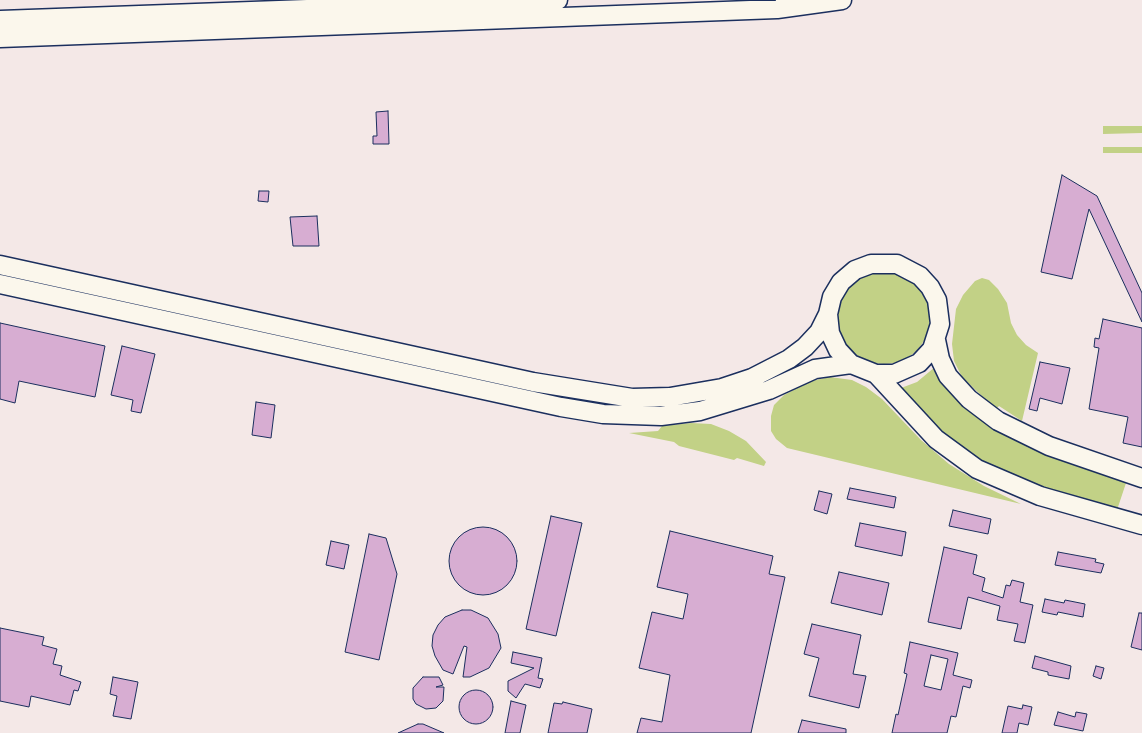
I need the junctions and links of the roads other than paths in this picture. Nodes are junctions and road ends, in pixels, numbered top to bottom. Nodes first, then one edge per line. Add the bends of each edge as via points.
1 (558, 0) edge
2 (741, 0) edge
3 (842, 0) edge
4 (702, 12) junction
5 (0, 20) edge
6 (0, 38) edge
7 (0, 265) edge
8 (0, 284) edge
9 (828, 314) junction
10 (936, 340) junction
11 (851, 364) junction
12 (876, 374) junction
13 (707, 391) junction
14 (603, 414) junction
15 (1142, 478) edge
16 (1142, 525) edge

1 - 5 main road
2 - 4 main road via 709,2
3 - 4 main road via 777,9
4 - 6 main road
7 - 13 main road via 563,388 632,398 670,397
8 - 14 main road
9 - 10 main road via 836,289 847,276 871,264 897,264 920,276 934,293 940,315
9 - 11 main road via 833,342
9 - 13 main road via 812,340 798,354 752,378
10 - 12 main road via 926,356 912,368 894,374
10 - 15 main road via 948,376 969,399 998,421 1049,446
11 - 12 main road
11 - 14 main road via 815,369 762,393 700,410 661,416
12 - 16 main road via 931,434 977,469 1040,496
13 - 14 main road via 656,406 602,403 599,410

